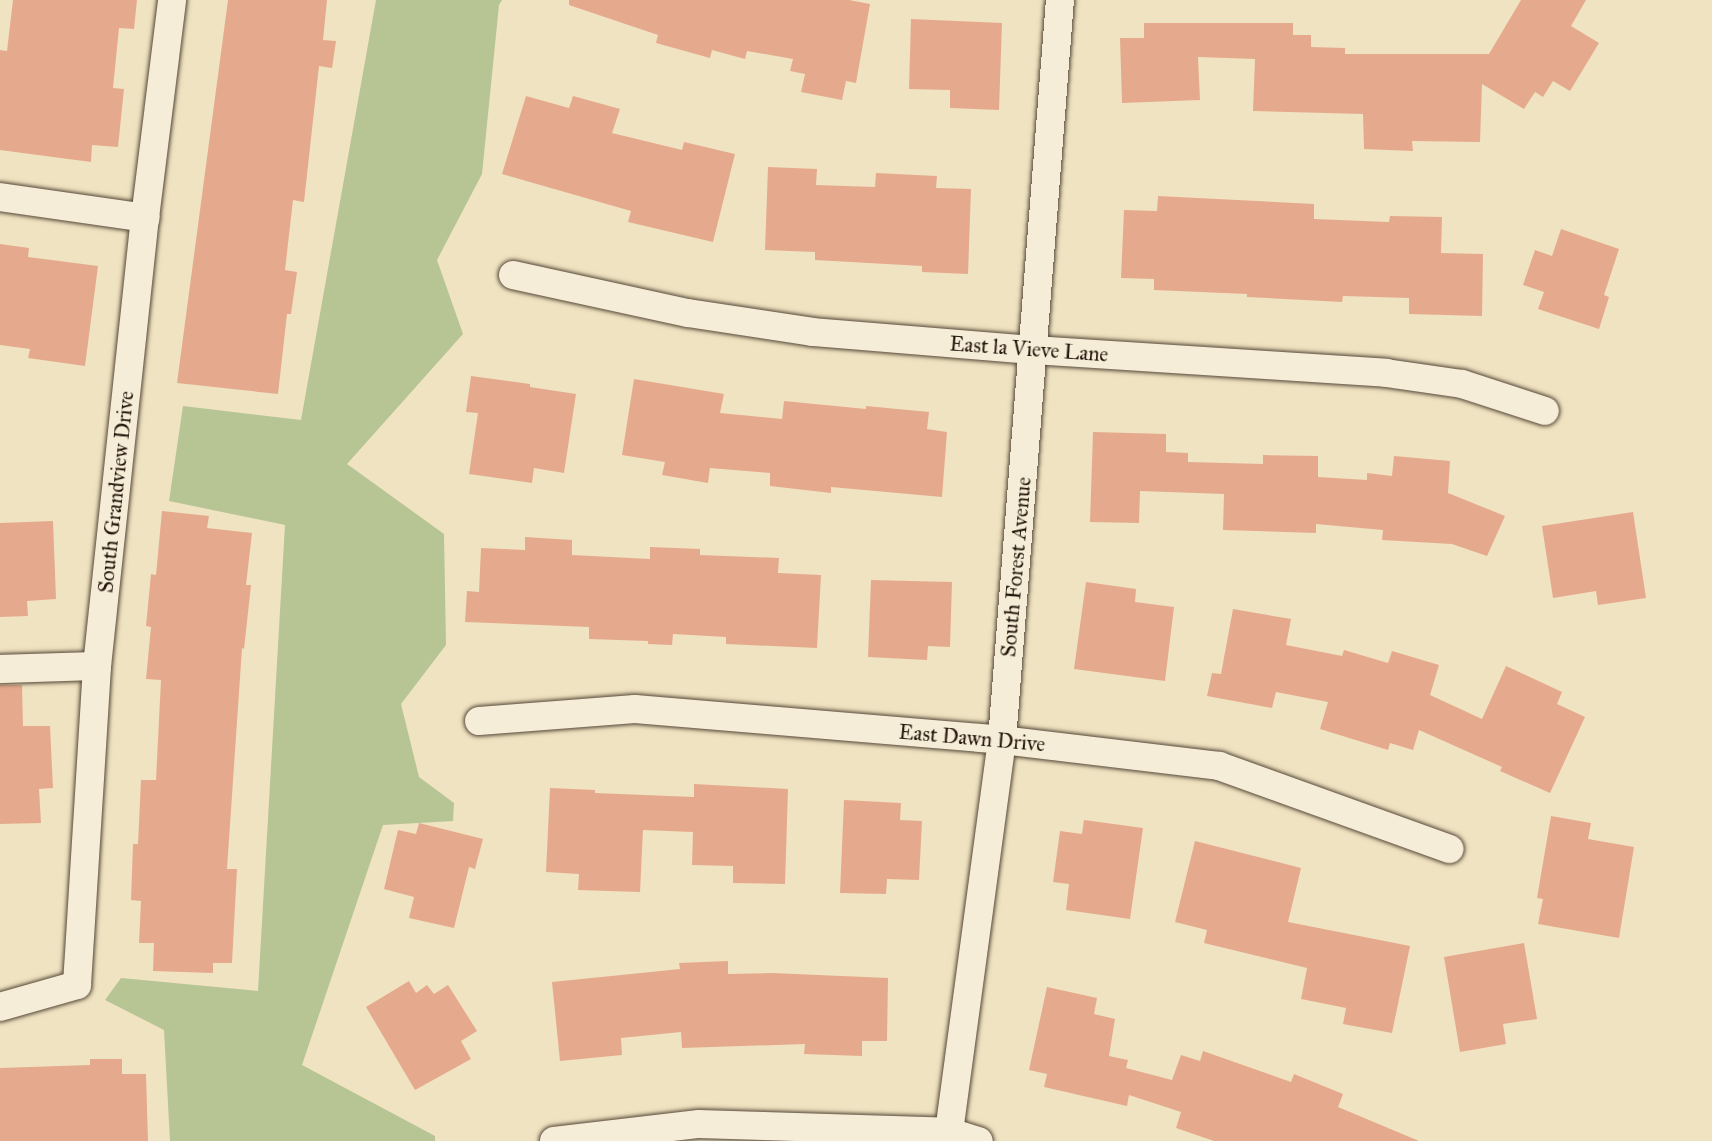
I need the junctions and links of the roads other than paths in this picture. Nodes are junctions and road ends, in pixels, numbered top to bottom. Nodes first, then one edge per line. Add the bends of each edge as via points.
1 (172, 0) edge
2 (1060, 0) edge
3 (0, 197) edge
4 (145, 218) junction
5 (513, 275) dead end
6 (1033, 350) junction
7 (1545, 411) dead end
8 (97, 666) junction
9 (0, 669) edge
10 (479, 721) dead end
11 (1002, 740) junction
12 (1450, 849) dead end
13 (0, 1007) edge
14 (949, 1132) junction
15 (554, 1141) edge
16 (979, 1141) edge

1 - 4 street, South Grandview Drive
2 - 6 street, South Forest Avenue
3 - 4 street
4 - 8 street, South Grandview Drive
5 - 6 street, East la Vieve Lane via 688,313 801,330
6 - 7 street, East la Vieve Lane via 1386,373 1462,384
6 - 11 street, South Forest Avenue
8 - 9 street
8 - 13 street, South Grandview Drive via 77,985
10 - 11 street, East Dawn Drive via 635,709
11 - 12 street, East Dawn Drive via 1219,766
11 - 14 street, South Forest Avenue
14 - 15 street via 699,1125
14 - 16 street

